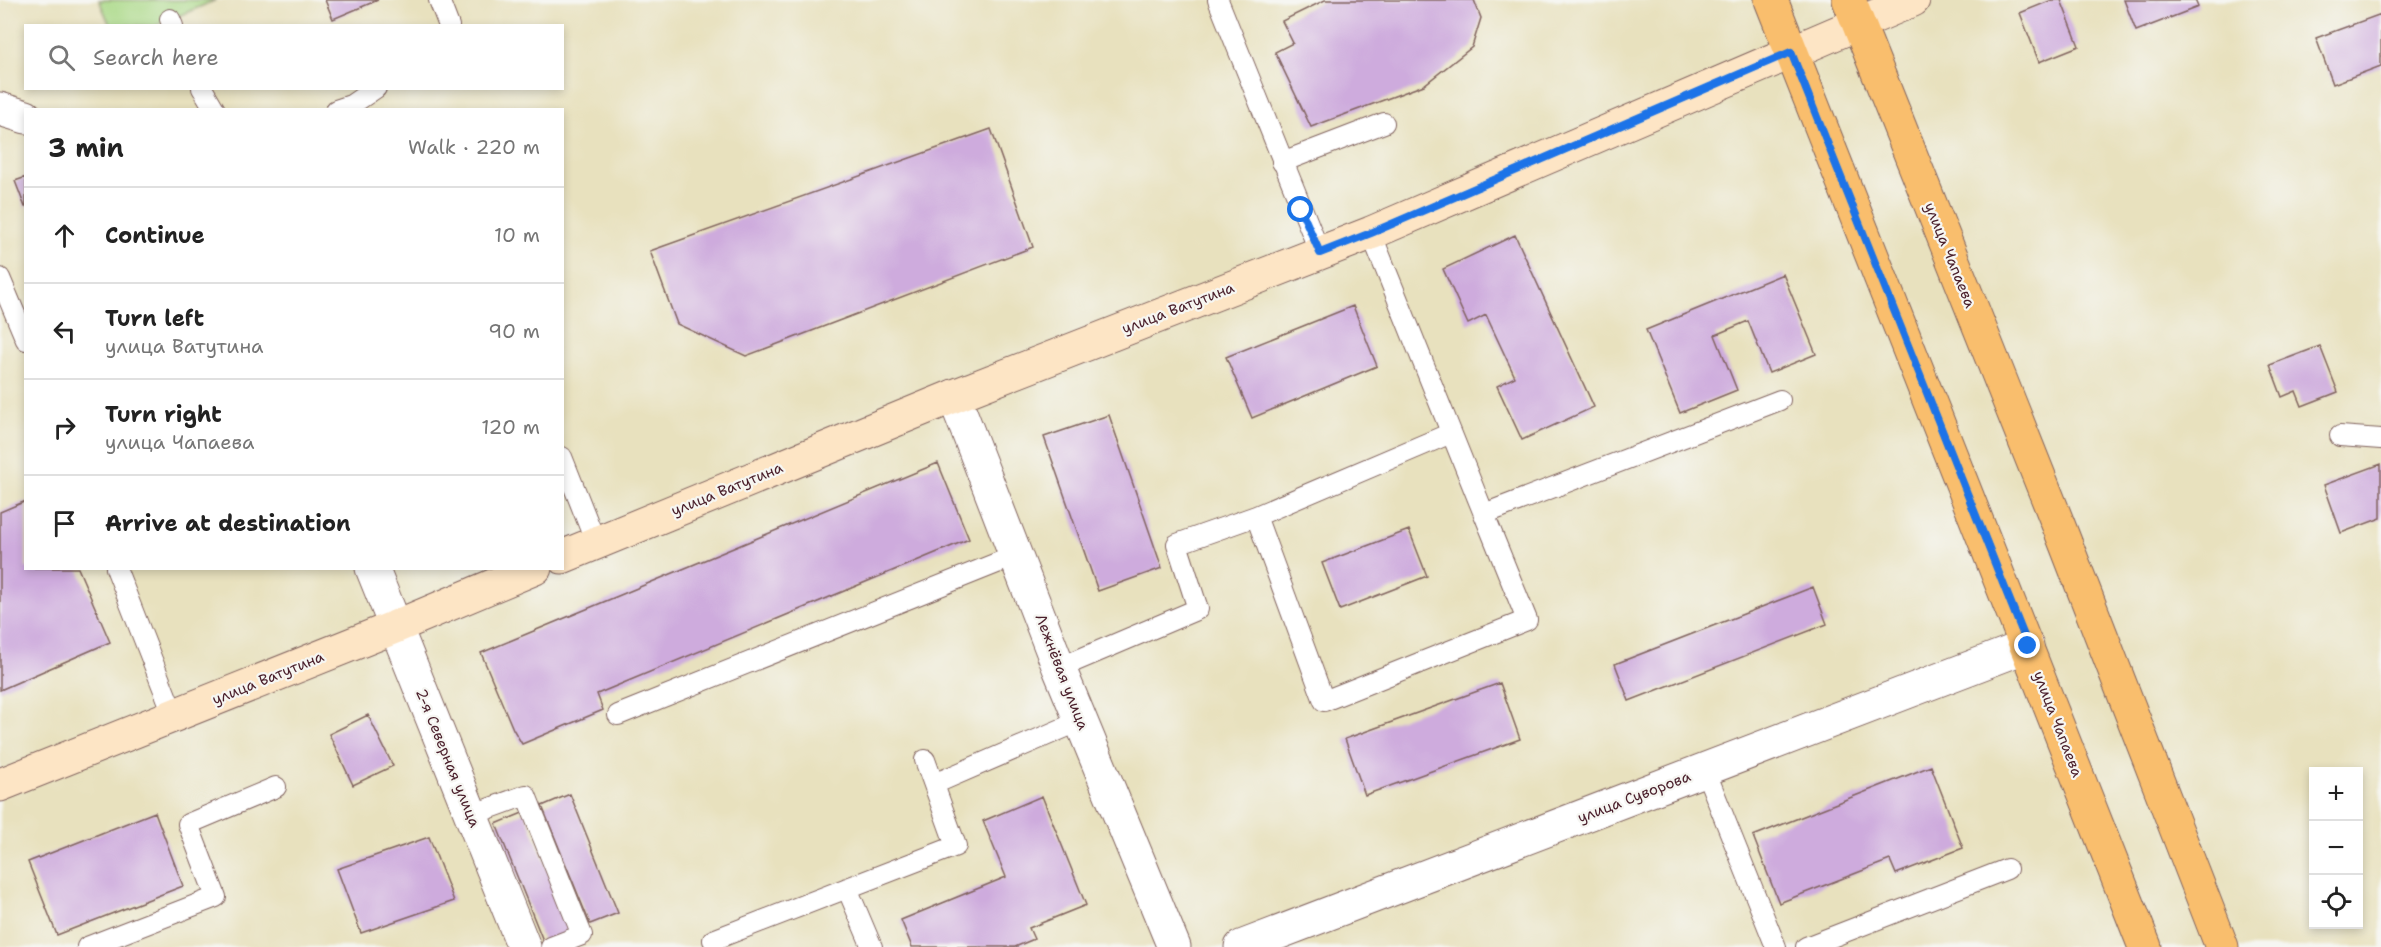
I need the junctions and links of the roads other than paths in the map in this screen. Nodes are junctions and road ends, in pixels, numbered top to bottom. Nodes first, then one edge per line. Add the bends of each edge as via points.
1 (439, 0) edge
2 (1771, 0) edge
3 (1913, 0) edge
4 (1225, 2) edge
5 (1853, 12) edge
6 (448, 24) edge
7 (1791, 52) junction
8 (203, 90) edge
9 (373, 90) edge
10 (214, 108) edge
11 (346, 108) edge
12 (0, 109) edge
13 (24, 116) edge
14 (1384, 123) dead end
15 (1282, 162) junction
16 (1371, 233) junction
17 (1320, 253) junction
18 (0, 278) edge
19 (24, 335) edge
20 (954, 396) junction
21 (1780, 400) dead end
22 (1451, 433) junction
23 (2340, 436) dead end
24 (2381, 439) edge
25 (564, 462) edge
26 (1484, 514) junction
27 (1256, 516) junction
28 (596, 543) junction
29 (1017, 555) junction
30 (564, 556) edge
31 (117, 570) edge
32 (373, 570) edge
33 (530, 570) edge
34 (395, 627) junction
35 (2028, 646) junction
36 (1059, 668) junction
37 (618, 715) dead end
38 (174, 716) junction
39 (1080, 721) junction
40 (925, 760) dead end
41 (1705, 770) junction
42 (934, 784) junction
43 (0, 785) edge
44 (276, 787) dead end
45 (471, 815) junction
46 (2007, 870) dead end
47 (848, 888) junction
48 (713, 940) dead end
49 (87, 947) edge
50 (524, 947) edge
51 (551, 947) edge
52 (872, 947) edge
53 (1174, 947) edge
54 (1241, 947) edge
55 (1776, 947) edge
56 (1806, 947) edge
57 (2145, 947) edge
58 (2222, 947) edge

1 - 6 lane
2 - 7 main road, улица Чапаева
3 - 5 main road, улица Ватутина
4 - 15 lane
5 - 7 main road, улица Ватутина
5 - 58 main road, улица Чапаева
7 - 16 main road, улица Ватутина
7 - 35 main road, улица Чапаева
8 - 10 lane
9 - 11 lane
12 - 13 street
14 - 15 lane
15 - 17 lane
16 - 17 main road, улица Ватутина
16 - 22 lane
17 - 20 main road, улица Ватутина
18 - 19 lane
20 - 28 main road, улица Ватутина
20 - 29 street, Лежнёвая улица
21 - 26 lane
22 - 26 lane
22 - 27 lane
23 - 24 lane
25 - 28 lane
26 - 27 lane via 1527,620 1324,701
27 - 36 lane via 1177,544 1198,609
28 - 30 main road, улица Ватутина
29 - 36 street, Лежнёвая улица
29 - 37 lane
31 - 38 lane
32 - 34 street, 2-я Северная улица
33 - 34 main road, улица Ватутина
34 - 38 main road, улица Ватутина
34 - 45 street, 2-я Северная улица
35 - 41 street, улица Суворова
35 - 57 main road, улица Чапаева
36 - 39 street, Лежнёвая улица
38 - 43 main road, улица Ватутина
39 - 42 lane
39 - 53 street, Лежнёвая улица
40 - 42 lane
41 - 54 street, улица Суворова
41 - 55 lane
42 - 47 lane via 956,846
44 - 49 lane via 188,824 216,897
45 - 50 street, 2-я Северная улица
45 - 51 lane via 526,795 582,935
46 - 56 lane
47 - 48 lane
47 - 52 lane

